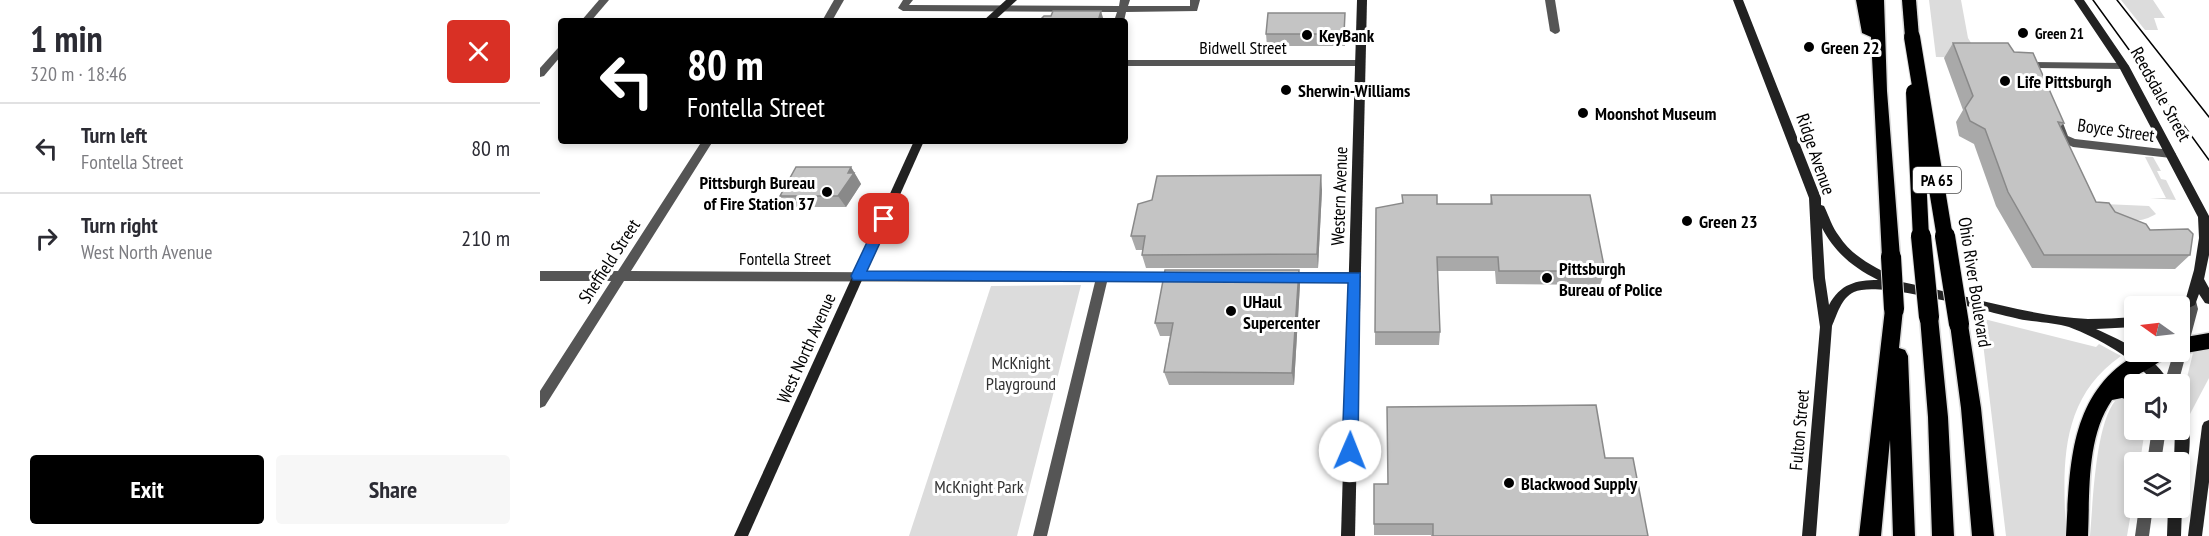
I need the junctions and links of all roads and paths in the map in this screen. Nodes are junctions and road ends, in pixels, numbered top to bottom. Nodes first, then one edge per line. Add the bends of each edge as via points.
1 (604, 0) edge
2 (839, 0) edge
3 (1012, 0) edge
4 (1195, 0) edge
5 (1362, 0) edge
6 (1550, 0) edge
7 (1738, 0) edge
8 (1863, 0) edge
9 (1877, 0) edge
10 (1909, 0) edge
11 (2079, 0) edge
12 (906, 4) edge
13 (1123, 5) edge
14 (1001, 9) junction
15 (589, 18) edge
16 (829, 18) edge
17 (991, 18) edge
18 (1556, 31) dead end
19 (1912, 37) junction
20 (558, 52) edge
21 (545, 63) edge
22 (1128, 63) edge
23 (1360, 63) junction
24 (2124, 66) junction
25 (540, 74) edge
26 (2037, 80) edge
27 (1879, 91) junction
28 (2055, 118) edge
29 (706, 144) edge
30 (918, 144) edge
31 (2171, 154) junction
32 (1815, 198) junction
33 (2207, 217) edge
34 (540, 276) edge
35 (621, 276) junction
36 (858, 276) junction
37 (1102, 277) junction
38 (1196, 277) edge
39 (1267, 277) edge
40 (1355, 277) junction
41 (2198, 280) junction
42 (1905, 288) junction
43 (2189, 296) edge
44 (2209, 299) edge
45 (1894, 309) junction
46 (2124, 322) edge
47 (2068, 323) junction
48 (1826, 327) junction
49 (2209, 341) edge
50 (2190, 344) edge
51 (2124, 350) edge
52 (2137, 362) edge
53 (2142, 362) edge
54 (2153, 374) edge
55 (2124, 390) edge
56 (2104, 393) junction
57 (540, 402) edge
58 (2208, 430) edge
59 (2144, 518) edge
60 (2175, 518) edge
61 (741, 536) edge
62 (1040, 536) edge
63 (1348, 536) edge
64 (1809, 536) edge
65 (1870, 536) edge
66 (1904, 536) edge
67 (1943, 536) edge
68 (1983, 536) edge
69 (2077, 536) edge
70 (2142, 536) edge
71 (2174, 536) edge
72 (2195, 536) edge

1 - 15 street
2 - 16 street
3 - 14 main road
4 - 13 street via 1194,9
5 - 23 main road, Western Avenue
6 - 18 street
7 - 32 main road, Ridge Avenue
8 - 27 highway
9 - 27 highway, PA 65
10 - 19 highway, Ohio River Boulevard / PA 65
11 - 24 main road, Reedsdale Street
12 - 14 street
13 - 14 street
14 - 17 main road
19 - 67 highway, bridge via 1915,170 1939,439
19 - 68 highway, Ohio River Boulevard / PA 65, bridge via 1971,408
20 - 21 street
21 - 25 street
22 - 23 street, Bidwell Street
23 - 40 main road, Western Avenue
24 - 26 street via 2031,64
24 - 31 main road, Reedsdale Street
27 - 45 highway, PA 65, bridge
28 - 31 street, Boyce Street via 2064,138 2073,143
29 - 35 street, Sheffield Street
30 - 36 main road, West North Avenue
31 - 33 main road, Reedsdale Street
32 - 42 main road via 1840,249 1856,263
32 - 48 main road, Ridge Avenue
33 - 41 main road, Reedsdale Street
34 - 35 street, Fontella Street
35 - 36 street, Fontella Street
35 - 57 street, Sheffield Street
36 - 37 street, Fontella Street
36 - 61 main road, West North Avenue
37 - 38 street, Fontella Street
37 - 62 street
39 - 40 street
40 - 63 main road, Western Avenue
41 - 43 main road, Reedsdale Street
41 - 44 main road
42 - 47 main road
42 - 48 main road via 1865,286 1847,290 1839,297
45 - 65 highway
45 - 66 highway, PA 65
46 - 47 main road
47 - 51 main road
48 - 64 main road, Fulton Street
49 - 50 highway
52 - 56 highway
53 - 54 main road
55 - 56 highway
56 - 69 highway via 2085,433
58 - 72 main road
59 - 70 street
60 - 71 main road

